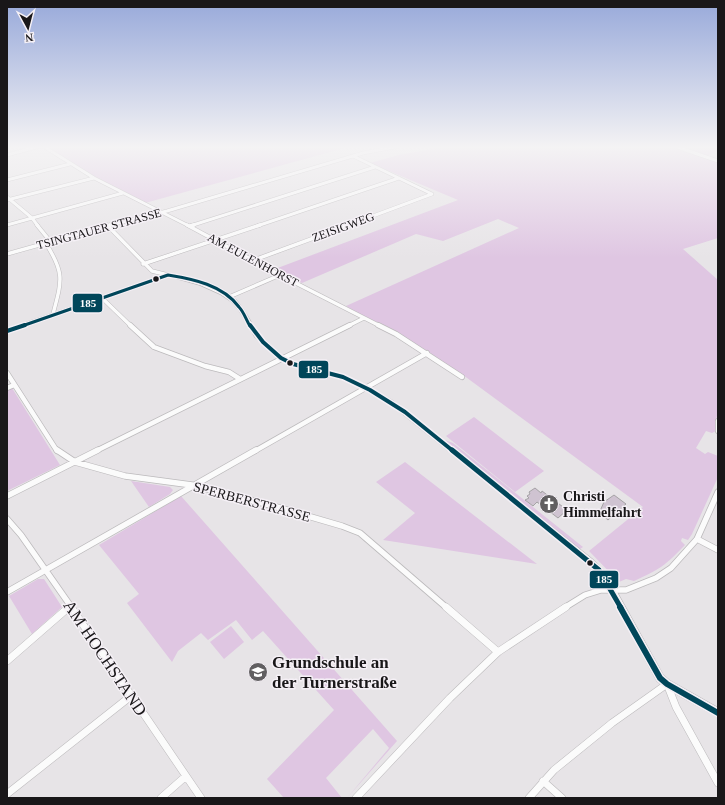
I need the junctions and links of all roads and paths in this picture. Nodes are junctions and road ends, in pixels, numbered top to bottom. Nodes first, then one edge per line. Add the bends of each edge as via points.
1 (71, 184) edge
2 (105, 184) edge
3 (259, 184) edge
4 (323, 184) edge
5 (382, 184) edge
6 (410, 184) edge
7 (123, 193) junction
8 (8, 199) edge
9 (162, 212) junction
10 (32, 218) junction
11 (7, 225) edge
12 (107, 225) junction
13 (190, 226) junction
14 (215, 240) junction
15 (50, 241) junction
16 (45, 242) junction
17 (7, 254) edge
18 (254, 260) junction
19 (143, 264) junction
20 (168, 274) junction
21 (280, 275) junction
22 (230, 297) junction
23 (102, 298) junction
24 (53, 314) junction
25 (364, 318) junction
26 (7, 331) edge
27 (427, 353) junction
28 (282, 359) junction
29 (7, 373) edge
30 (462, 377) dead end
31 (240, 378) junction
32 (14, 385) junction
33 (7, 388) edge
34 (367, 388) junction
35 (718, 422) edge
36 (718, 431) edge
37 (75, 462) junction
38 (192, 486) junction
39 (718, 493) edge
40 (7, 496) edge
41 (7, 519) edge
42 (697, 539) junction
43 (718, 550) edge
44 (45, 569) junction
45 (611, 590) junction
46 (7, 592) edge
47 (70, 606) junction
48 (498, 652) junction
49 (7, 661) edge
50 (667, 684) junction
51 (131, 696) junction
52 (718, 713) edge
53 (186, 776) junction
54 (543, 781) junction
55 (718, 783) edge
56 (7, 794) edge
57 (161, 798) edge
58 (200, 798) edge
59 (356, 798) edge
60 (529, 798) edge
61 (562, 798) edge

1 - 8 street
2 - 7 street, AM EULENHORST
3 - 9 street, TSINGTAUER STRASSE
4 - 13 street
5 - 14 street
6 - 18 street, ZEISIGWEG via 432,194
7 - 9 street, AM EULENHORST
7 - 10 street
8 - 10 street
9 - 12 street, TSINGTAUER STRASSE
9 - 13 street, AM EULENHORST
10 - 11 street
10 - 15 street
12 - 15 street, TSINGTAUER STRASSE
12 - 19 street
13 - 14 street, AM EULENHORST
14 - 18 street, AM EULENHORST
14 - 19 street
15 - 16 street, TSINGTAUER STRASSE
16 - 17 street, TSINGTAUER STRASSE
16 - 24 street via 61,274 61,288
18 - 21 street, AM EULENHORST
19 - 20 street via 152,271
20 - 22 street via 202,284
20 - 23 street
21 - 22 street
21 - 25 street, AM EULENHORST
22 - 28 street via 241,309 257,336
23 - 24 street
23 - 31 street via 154,347
24 - 26 street
25 - 27 street, AM EULENHORST
25 - 28 street
27 - 30 street, AM EULENHORST
27 - 34 street
28 - 31 street
28 - 34 street via 324,371
29 - 32 street, SPERBERSTRASSE
31 - 37 street
32 - 33 street
32 - 37 street, SPERBERSTRASSE via 58,452
34 - 38 street
34 - 45 street via 405,412 590,562 604,576
35 - 36 street
37 - 38 street, SPERBERSTRASSE via 125,476
37 - 40 street
38 - 44 street
38 - 48 street, SPERBERSTRASSE via 270,505 360,533
39 - 42 street
41 - 44 street, AM HOCHSTAND via 21,534
42 - 43 street
42 - 45 street via 671,568 656,578 626,590
44 - 46 street
44 - 47 street, AM HOCHSTAND
45 - 48 street via 585,595
45 - 50 street via 660,678
47 - 49 street
47 - 51 street, AM HOCHSTAND
48 - 59 street via 450,698
50 - 52 street
50 - 54 street via 612,723
50 - 55 street via 676,707
51 - 53 street, AM HOCHSTAND
51 - 56 street
53 - 57 street
53 - 58 street, AM HOCHSTAND
54 - 60 street
54 - 61 street

